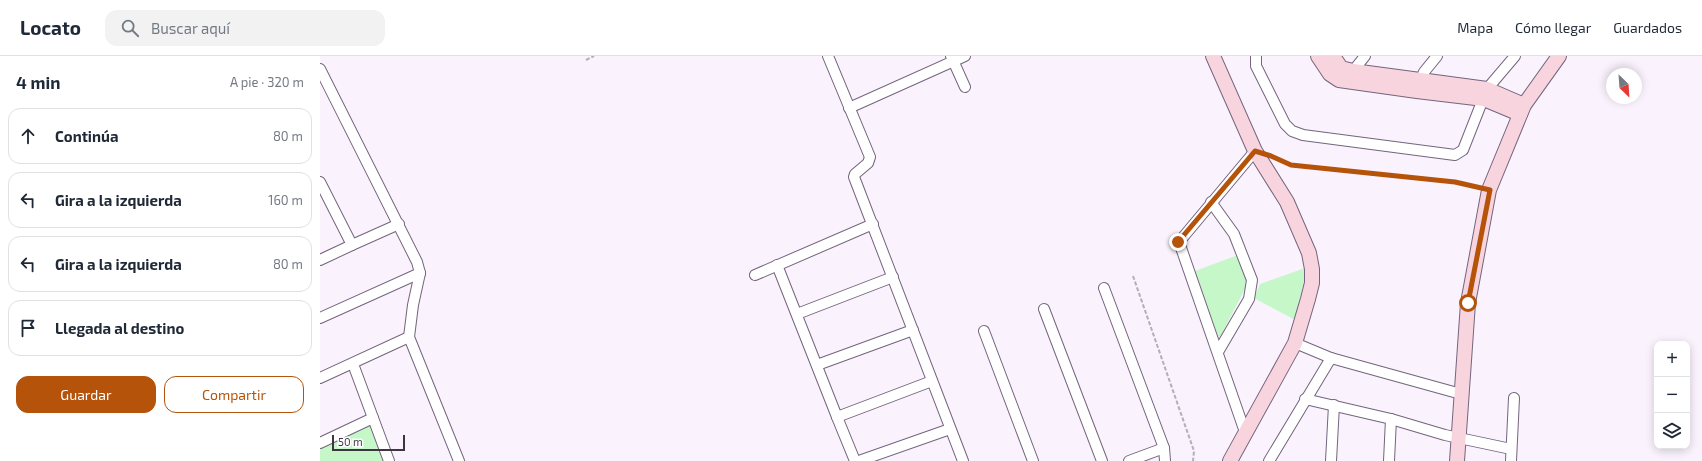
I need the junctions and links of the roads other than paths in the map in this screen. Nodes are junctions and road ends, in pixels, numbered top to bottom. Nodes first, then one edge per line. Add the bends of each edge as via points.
1 (828, 56) edge
2 (965, 56) edge
3 (1213, 56) edge
4 (1256, 56) edge
5 (1318, 56) edge
6 (1333, 56) edge
7 (1365, 56) edge
8 (1436, 56) edge
9 (1515, 56) edge
10 (1558, 56) edge
11 (952, 59) edge
12 (320, 69) edge
13 (1352, 76) junction
14 (965, 86) dead end
15 (1418, 86) junction
16 (1486, 94) junction
17 (849, 108) junction
18 (1522, 110) junction
19 (1255, 151) junction
20 (320, 182) edge
21 (324, 198) edge
22 (1211, 202) junction
23 (399, 224) junction
24 (873, 224) junction
25 (352, 245) junction
26 (320, 260) edge
27 (777, 265) junction
28 (420, 273) junction
29 (755, 275) dead end
30 (893, 277) junction
31 (1104, 288) dead end
32 (1044, 309) dead end
33 (797, 314) junction
34 (320, 318) edge
35 (913, 330) junction
36 (984, 331) dead end
37 (409, 337) junction
38 (1295, 343) junction
39 (1218, 352) junction
40 (1331, 358) junction
41 (353, 364) junction
42 (817, 365) junction
43 (320, 378) edge
44 (932, 381) junction
45 (1461, 394) junction
46 (1514, 398) dead end
47 (1305, 399) junction
48 (1334, 405) junction
49 (373, 418) junction
50 (837, 418) junction
51 (1391, 419) junction
52 (950, 429) junction
53 (1245, 432) junction
54 (1458, 438) junction
55 (320, 443) edge
56 (1164, 448) junction
57 (1512, 449) junction
58 (389, 461) edge
59 (459, 461) edge
60 (855, 461) edge
61 (859, 461) edge
62 (963, 461) edge
63 (1033, 461) edge
64 (1102, 461) edge
65 (1129, 461) edge
66 (1165, 461) edge
67 (1230, 461) edge
68 (1269, 461) edge
69 (1332, 461) edge
70 (1389, 461) edge
71 (1457, 461) edge
72 (1511, 461) edge

1 - 17 street
2 - 11 street
3 - 19 street
4 - 16 street via 1256,66 1285,124 1297,134 1460,154
5 - 13 street via 1330,74 1339,80
6 - 13 street via 1341,68
7 - 13 street
8 - 15 street
9 - 16 street
10 - 18 street
11 - 14 street
11 - 17 street
12 - 23 street
13 - 15 street
15 - 16 street
16 - 18 street
17 - 24 street via 870,157 868,163 854,177
18 - 45 street via 1490,190 1468,303
19 - 22 street
19 - 38 street via 1287,202 1301,232 1311,264 1312,283
20 - 21 street
21 - 25 street
22 - 39 street via 1178,242
22 - 39 street via 1234,234 1252,280 1249,299
23 - 25 street
23 - 28 street
24 - 27 street
24 - 30 street
25 - 26 street
27 - 29 street
27 - 33 street
28 - 34 street
28 - 37 street
30 - 33 street
30 - 35 street
31 - 56 street
32 - 64 street
33 - 42 street
35 - 42 street
35 - 44 street
36 - 63 street
37 - 41 street
37 - 59 street
38 - 40 street
38 - 53 street
39 - 53 street
40 - 45 street
40 - 47 street
41 - 43 street
41 - 49 street
42 - 50 street
44 - 50 street
44 - 52 street
45 - 54 street
46 - 57 street
47 - 48 street
47 - 68 street
48 - 51 street
48 - 69 street
49 - 55 street
49 - 58 street
50 - 60 street
51 - 54 street
51 - 70 street
52 - 61 street
52 - 62 street
53 - 67 street
54 - 57 street
54 - 71 street
56 - 65 street
56 - 66 street
57 - 72 street

